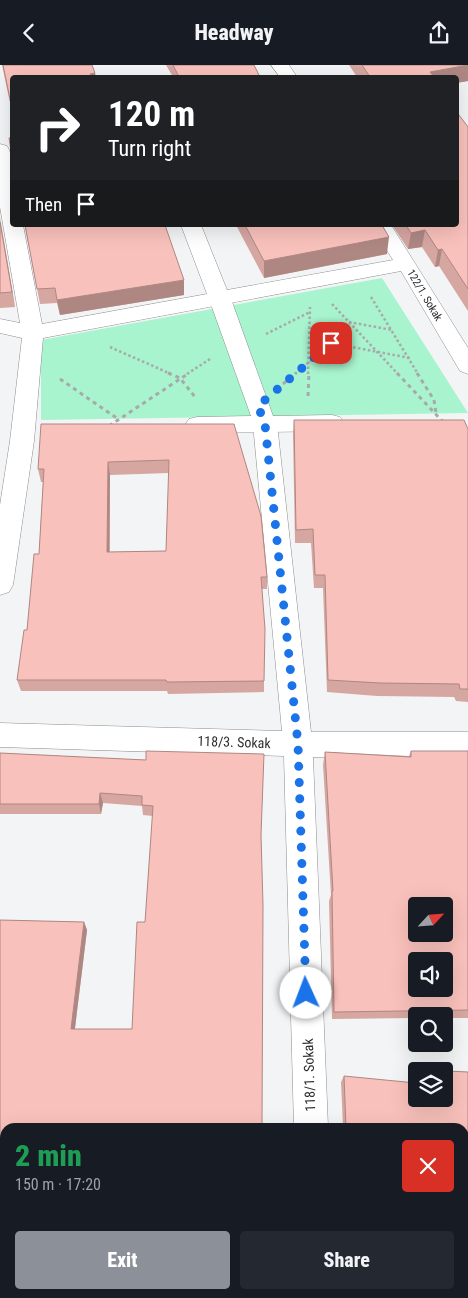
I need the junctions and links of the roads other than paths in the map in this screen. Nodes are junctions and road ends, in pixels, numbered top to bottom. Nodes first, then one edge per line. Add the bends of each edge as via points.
1 (0, 148) edge
2 (10, 208) edge
3 (13, 227) edge
4 (192, 227) edge
5 (382, 227) edge
6 (406, 264) junction
7 (220, 299) junction
8 (0, 327) edge
9 (33, 333) junction
10 (468, 366) edge
11 (262, 415) junction
12 (356, 423) edge
13 (178, 425) edge
14 (0, 585) edge
15 (0, 735) edge
16 (298, 744) junction
17 (468, 745) edge
18 (311, 1123) edge

1 - 2 street
3 - 9 street
4 - 7 street
5 - 6 street, 122/1. Sokak
6 - 7 street
6 - 10 street, 122/1. Sokak
7 - 9 street
7 - 11 street, 118/1. Sokak
8 - 9 street
9 - 14 street via 29,432
11 - 12 street via 307,424
11 - 13 street via 217,425
11 - 16 street, 118/1. Sokak
15 - 16 street, 118/3. Sokak
16 - 17 street, 118/3. Sokak
16 - 18 street, 118/1. Sokak

